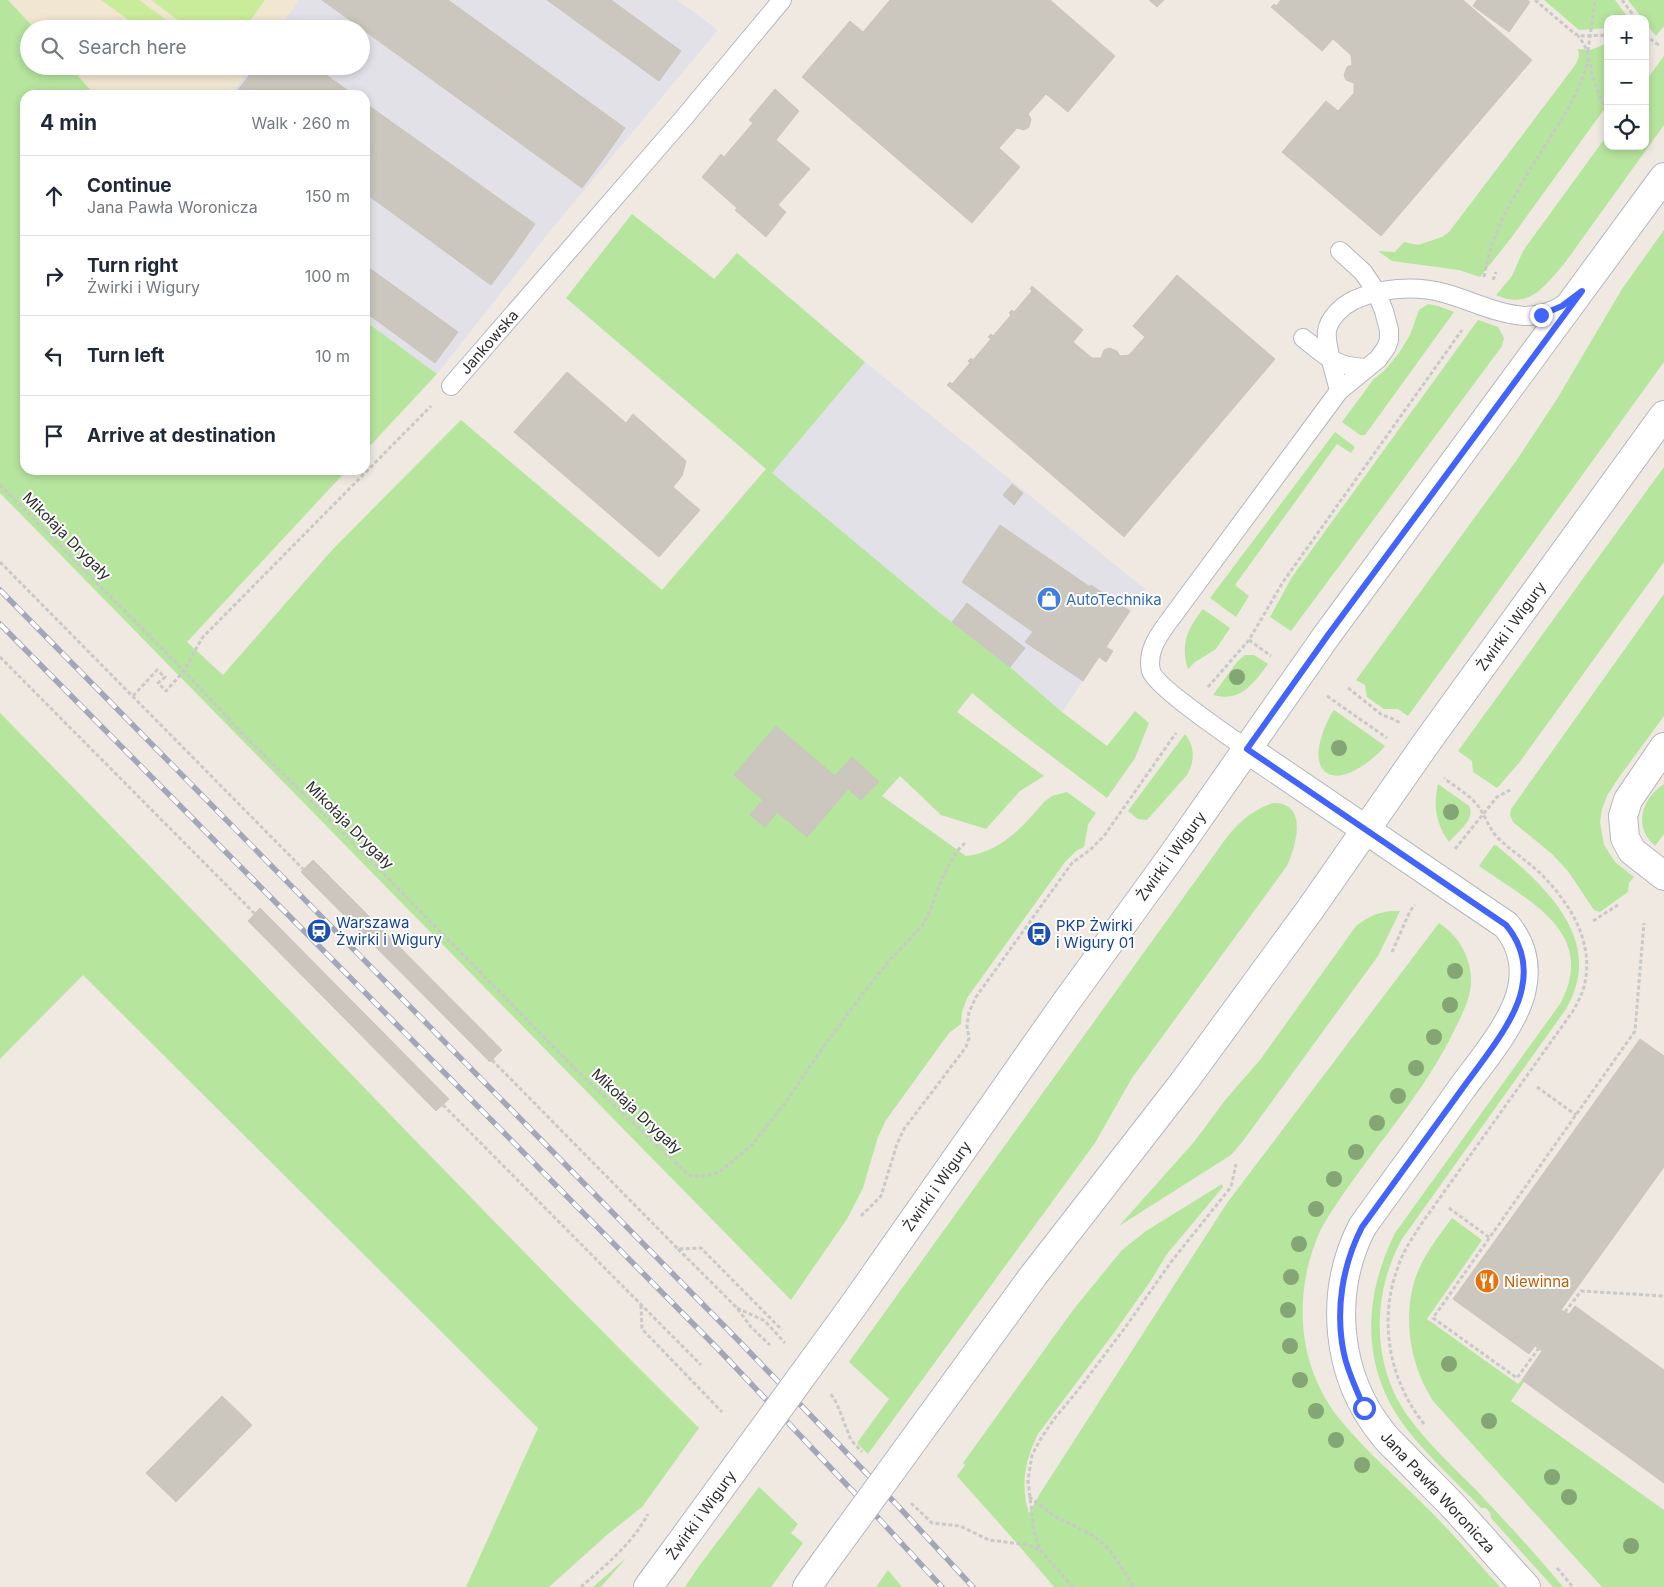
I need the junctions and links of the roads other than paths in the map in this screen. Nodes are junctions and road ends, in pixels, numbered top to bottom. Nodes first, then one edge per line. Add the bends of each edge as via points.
1 (782, 0) edge
2 (1664, 177) edge
3 (1340, 251) dead end
4 (1582, 291) junction
5 (1376, 292) junction
6 (1303, 338) dead end
7 (1332, 362) junction
8 (1367, 368) junction
9 (451, 386) road end
10 (1339, 391) junction
11 (1664, 415) edge
12 (1664, 747) edge
13 (1247, 749) junction
14 (1366, 830) junction
15 (1664, 876) edge
16 (648, 1587) edge
17 (808, 1587) edge
18 (1526, 1587) edge

1 - 9 lane, Jankowska
2 - 4 main road, Żwirki i Wigury
3 - 5 lane via 1363,272
4 - 5 lane via 1562,306 1541,315 1526,316 1510,314 1443,292 1412,289
4 - 13 main road, Żwirki i Wigury
5 - 7 lane via 1343,306 1333,318 1327,330
5 - 8 lane via 1388,322 1389,340 1386,348
6 - 7 lane
7 - 8 lane
7 - 10 lane
8 - 10 lane
10 - 13 lane via 1166,624 1150,653 1152,674 1161,683
11 - 14 main road, Żwirki i Wigury
12 - 15 main road via 1628,800 1623,816 1625,838 1632,851
13 - 14 main road, Jana Pawła Woronicza
13 - 16 main road, Żwirki i Wigury, bridge via 853,1306
14 - 17 main road, Żwirki i Wigury, bridge via 1184,1082 1033,1276
14 - 18 main road, Jana Pawła Woronicza via 1506,925 1521,949 1524,966 1517,1007 1507,1024 1362,1227 1352,1246 1341,1290 1344,1354 1364,1408 1383,1435

